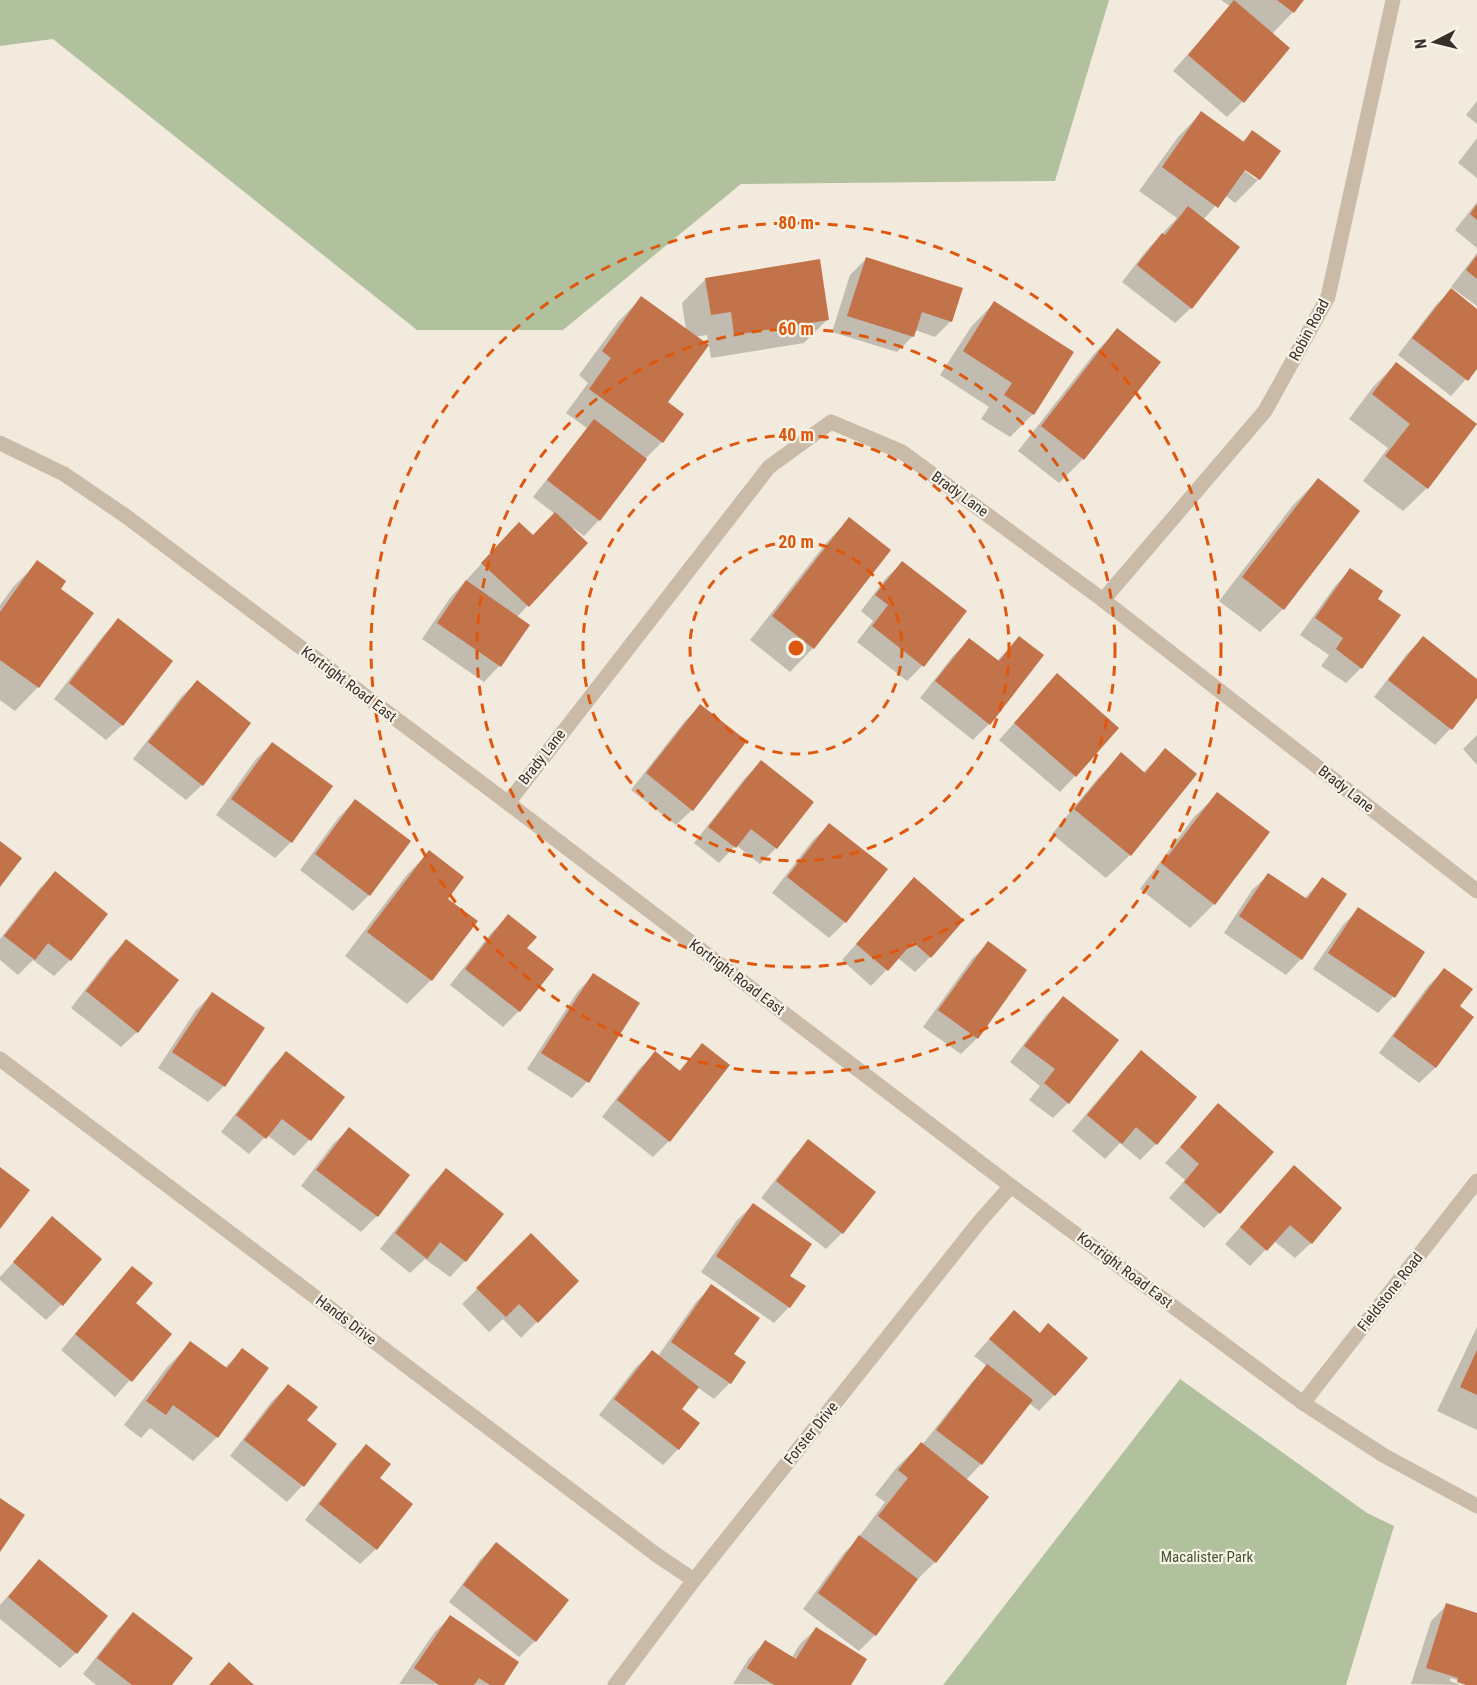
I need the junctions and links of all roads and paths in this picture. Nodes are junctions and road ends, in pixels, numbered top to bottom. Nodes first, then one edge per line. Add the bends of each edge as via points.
1 (1393, 0) edge
2 (0, 443) edge
3 (1103, 600) junction
4 (508, 803) junction
5 (1477, 891) edge
6 (0, 1059) edge
7 (1477, 1182) edge
8 (1011, 1186) junction
9 (1303, 1403) junction
10 (1477, 1506) edge
11 (693, 1580) junction
12 (615, 1685) edge

1 - 3 street, Robin Road via 1328,297 1265,411
2 - 4 street, Kortright Road East via 64,474 127,517
3 - 4 street, Brady Lane via 902,452 831,422 769,467
3 - 5 street, Brady Lane
4 - 8 street, Kortright Road East
6 - 11 street, Hands Drive
7 - 9 street, Fieldstone Road
8 - 9 street, Kortright Road East
8 - 11 street, Forster Drive
9 - 10 street, Kortright Road East via 1383,1455
11 - 12 street, Forster Drive

